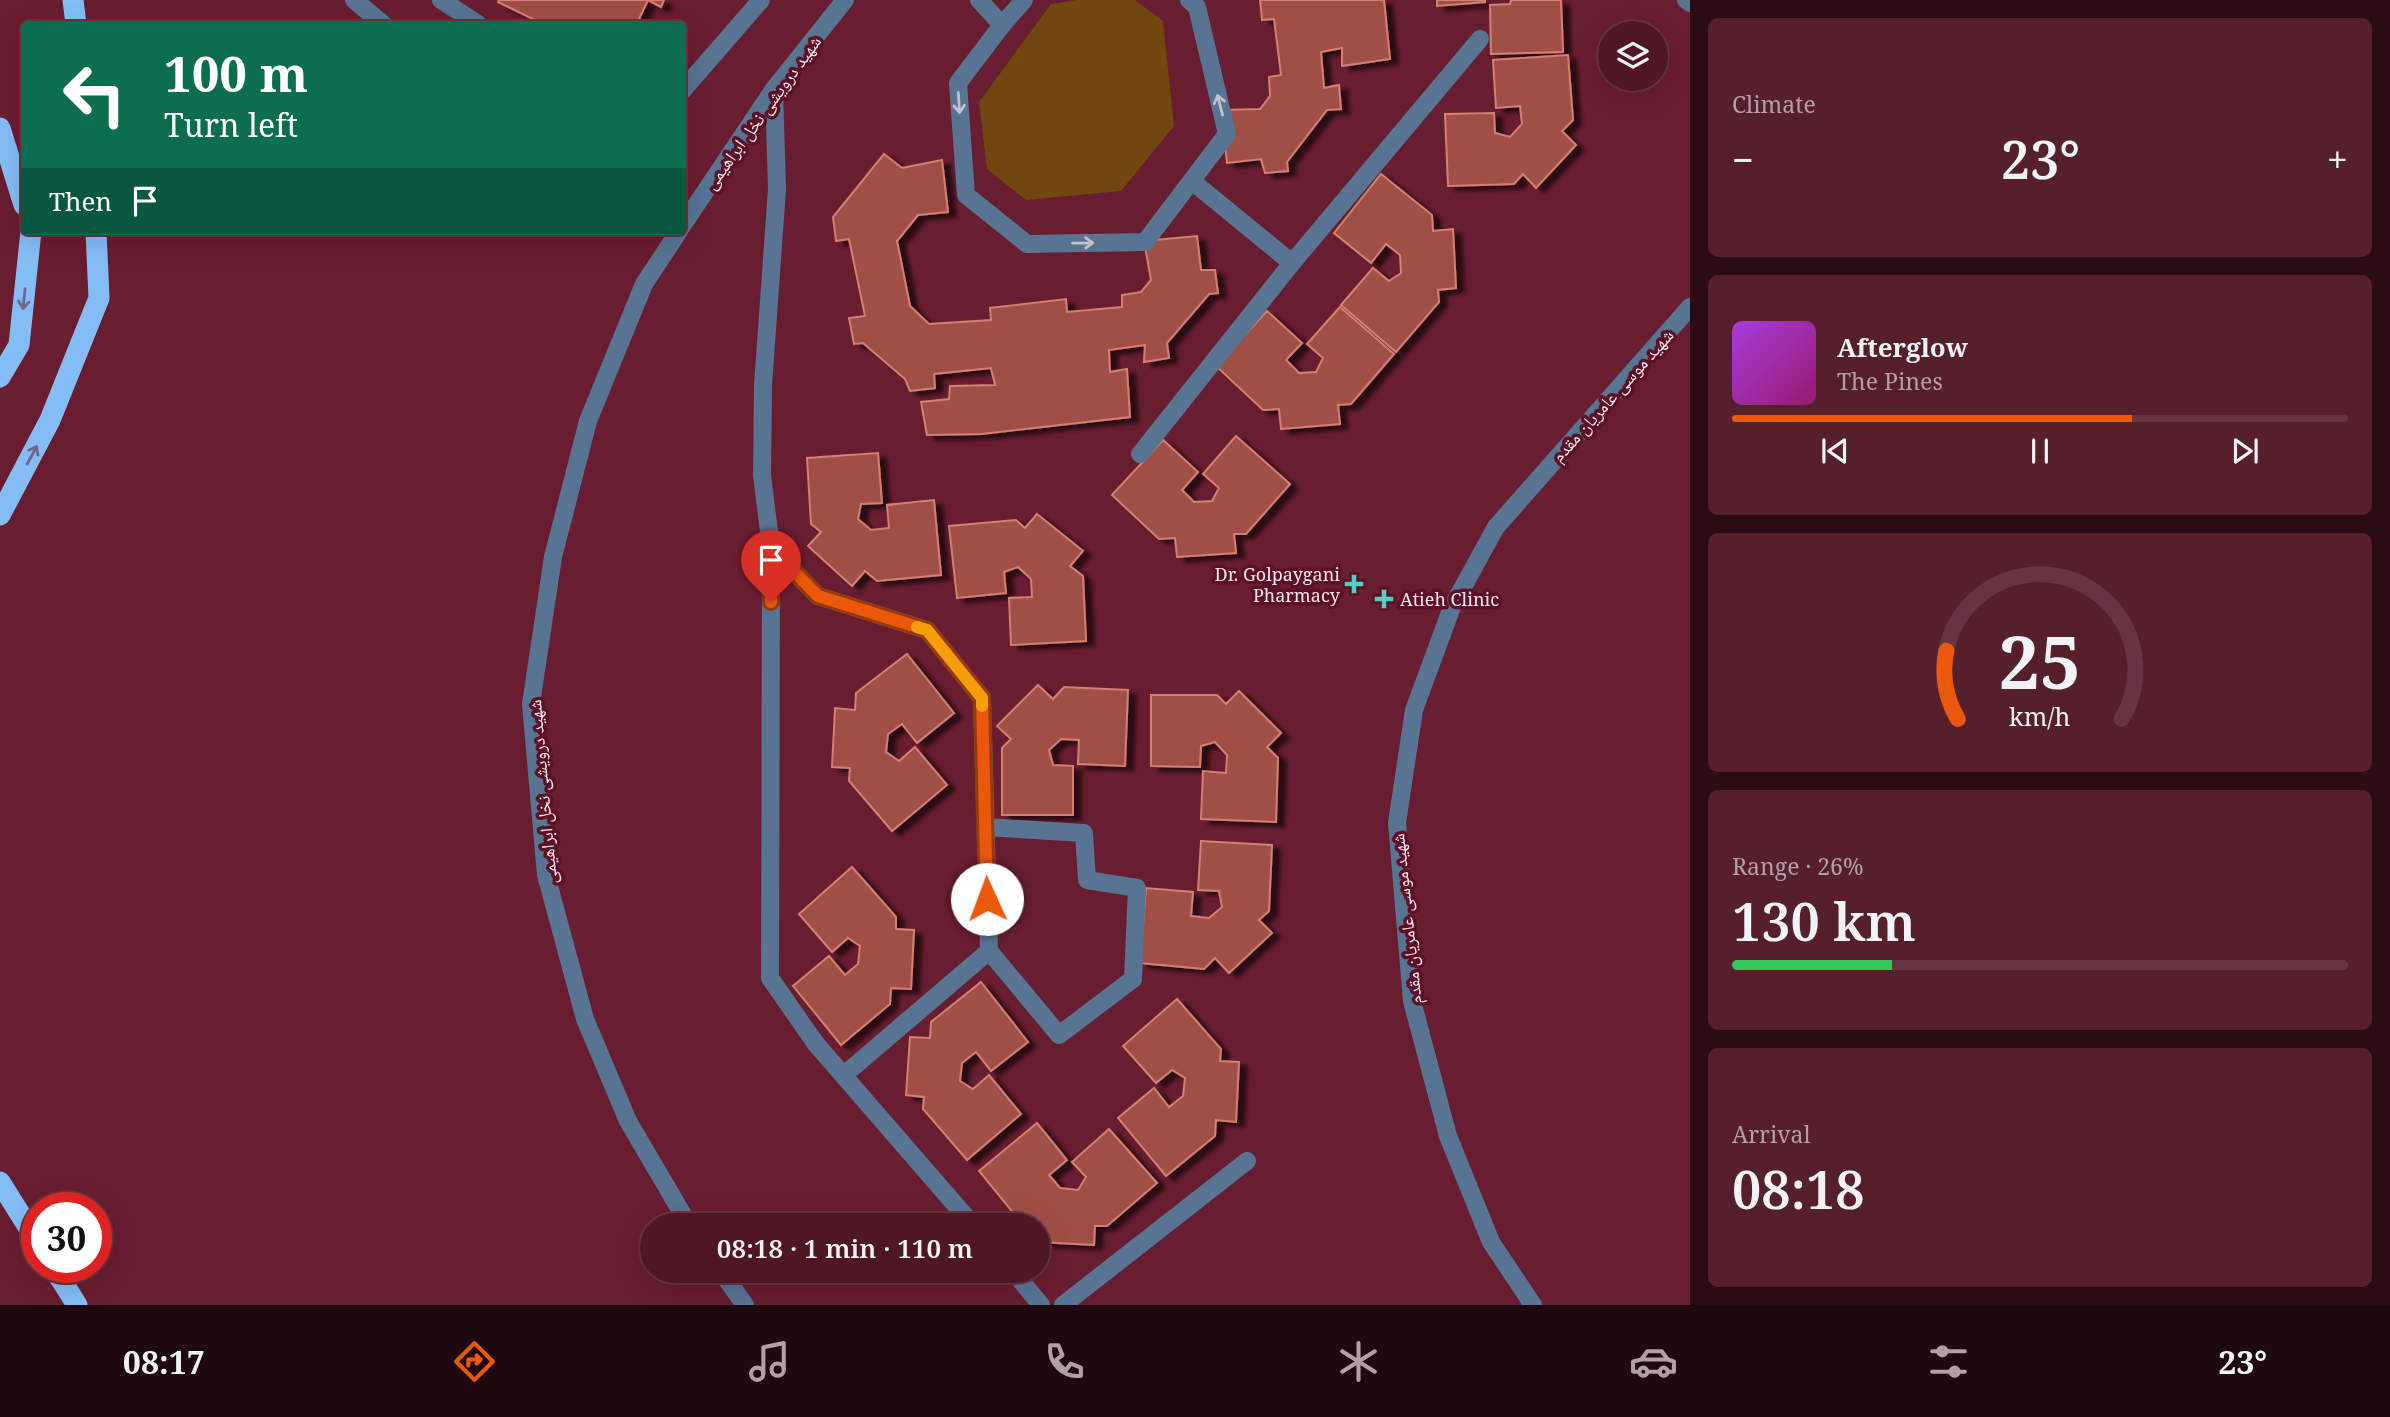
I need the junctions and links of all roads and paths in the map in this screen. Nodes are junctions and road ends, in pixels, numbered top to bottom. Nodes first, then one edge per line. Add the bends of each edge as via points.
1 (73, 0) edge
2 (354, 0) edge
3 (441, 0) edge
4 (761, 0) edge
5 (845, 0) edge
6 (978, 0) edge
7 (1024, 0) edge
8 (1189, 0) edge
9 (76, 21) edge
10 (379, 21) edge
11 (473, 21) edge
12 (1002, 24) junction
13 (1480, 39) dead end
14 (686, 87) edge
15 (774, 89) junction
16 (0, 128) edge
17 (1193, 182) junction
18 (21, 195) edge
19 (686, 220) edge
20 (31, 235) edge
21 (96, 235) edge
22 (676, 235) edge
23 (1292, 262) junction
24 (1690, 307) edge
25 (0, 377) edge
26 (1140, 454) dead end
27 (0, 515) edge
28 (771, 548) junction
29 (985, 827) junction
30 (989, 951) junction
31 (844, 1075) junction
32 (1247, 1161) dead end
33 (0, 1182) edge
34 (682, 1213) edge
35 (963, 1213) edge
36 (21, 1215) edge
37 (63, 1283) edge
38 (729, 1283) edge
39 (1023, 1283) edge
40 (77, 1305) edge
41 (745, 1305) edge
42 (1041, 1305) edge
43 (1063, 1305) edge
44 (1533, 1305) edge

1 - 9 highway
2 - 10 street
3 - 11 street
4 - 14 street
5 - 15 street, شهید درویشی نخل ابراهیمی
6 - 12 street
7 - 12 street
17 -> 8 street via 1227,134 1197,7
12 -> 17 street via 958,83 966,195 1027,244 1145,242
13 - 23 street
15 - 19 street, شهید درویشی نخل ابراهیمی
15 - 28 street via 777,189 763,385 762,475
16 - 18 highway
17 - 23 street
20 -> 25 highway via 19,345
27 -> 21 highway via 50,420 99,298
22 - 34 street, شهید درویشی نخل ابراهیمی via 644,284 588,421 553,557 531,704 546,874 585,1019 628,1121
23 - 26 street
24 - 44 street, شهید موسی عامریان مقدم via 1496,527 1452,607 1414,710 1397,823 1412,1001 1448,1136 1491,1242
28 - 29 street via 818,596 927,630 982,698
28 - 31 street via 771,978 816,1044
29 - 30 street
29 - 30 street via 1084,833 1087,880 1137,888 1133,979 1059,1035
30 - 31 street
31 - 35 street
32 - 43 street
33 - 36 highway
37 - 40 highway
38 - 41 street
39 - 42 street

